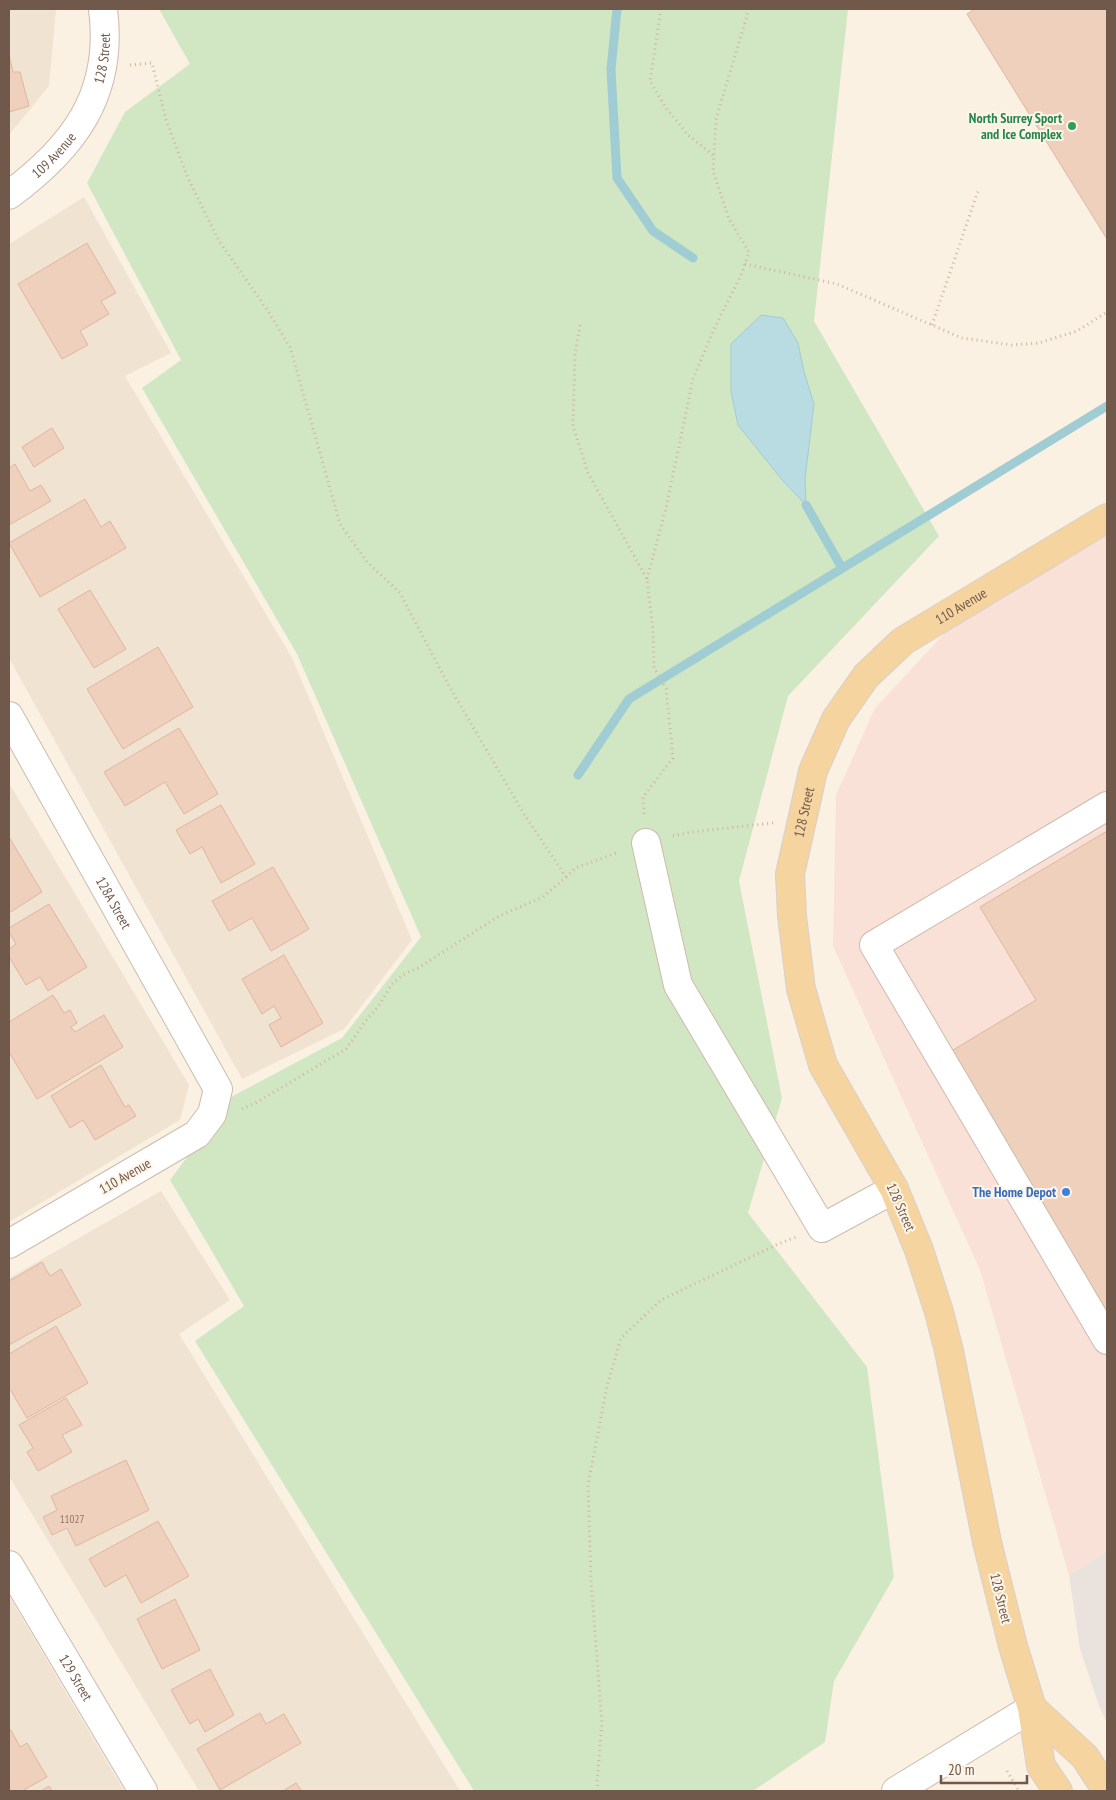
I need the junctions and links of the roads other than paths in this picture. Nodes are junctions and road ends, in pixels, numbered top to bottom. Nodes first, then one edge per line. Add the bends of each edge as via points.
1 (103, 9) edge
2 (90, 106) joint
3 (9, 195) edge
4 (1107, 518) edge
5 (9, 716) edge
6 (836, 719) joint
7 (1107, 806) edge
8 (646, 843) road end
9 (218, 1089) joint
10 (894, 1189) junction
11 (9, 1244) edge
12 (1107, 1340) edge
13 (9, 1565) edge
14 (1032, 1708) junction
15 (143, 1791) edge
16 (896, 1791) edge
17 (1058, 1791) edge
18 (1107, 1791) edge

1 - 2 street, 128 Street via 104,59
2 - 3 street, 109 Avenue via 68,142 53,159
4 - 6 main road, 110 Avenue via 903,641 866,676
5 - 9 street, 128A Street
6 - 10 main road, 128 Street via 813,771 800,826 790,874 792,916 802,989 823,1065
7 - 12 street via 874,944
8 - 10 street via 678,985 822,1228
9 - 11 street, 110 Avenue via 212,1114 197,1134
10 - 14 main road, 128 Street via 919,1250 939,1312 987,1542
13 - 15 street, 129 Street
14 - 16 street
14 - 17 main road, 128 Street via 1041,1766
14 - 18 main road via 1085,1757

